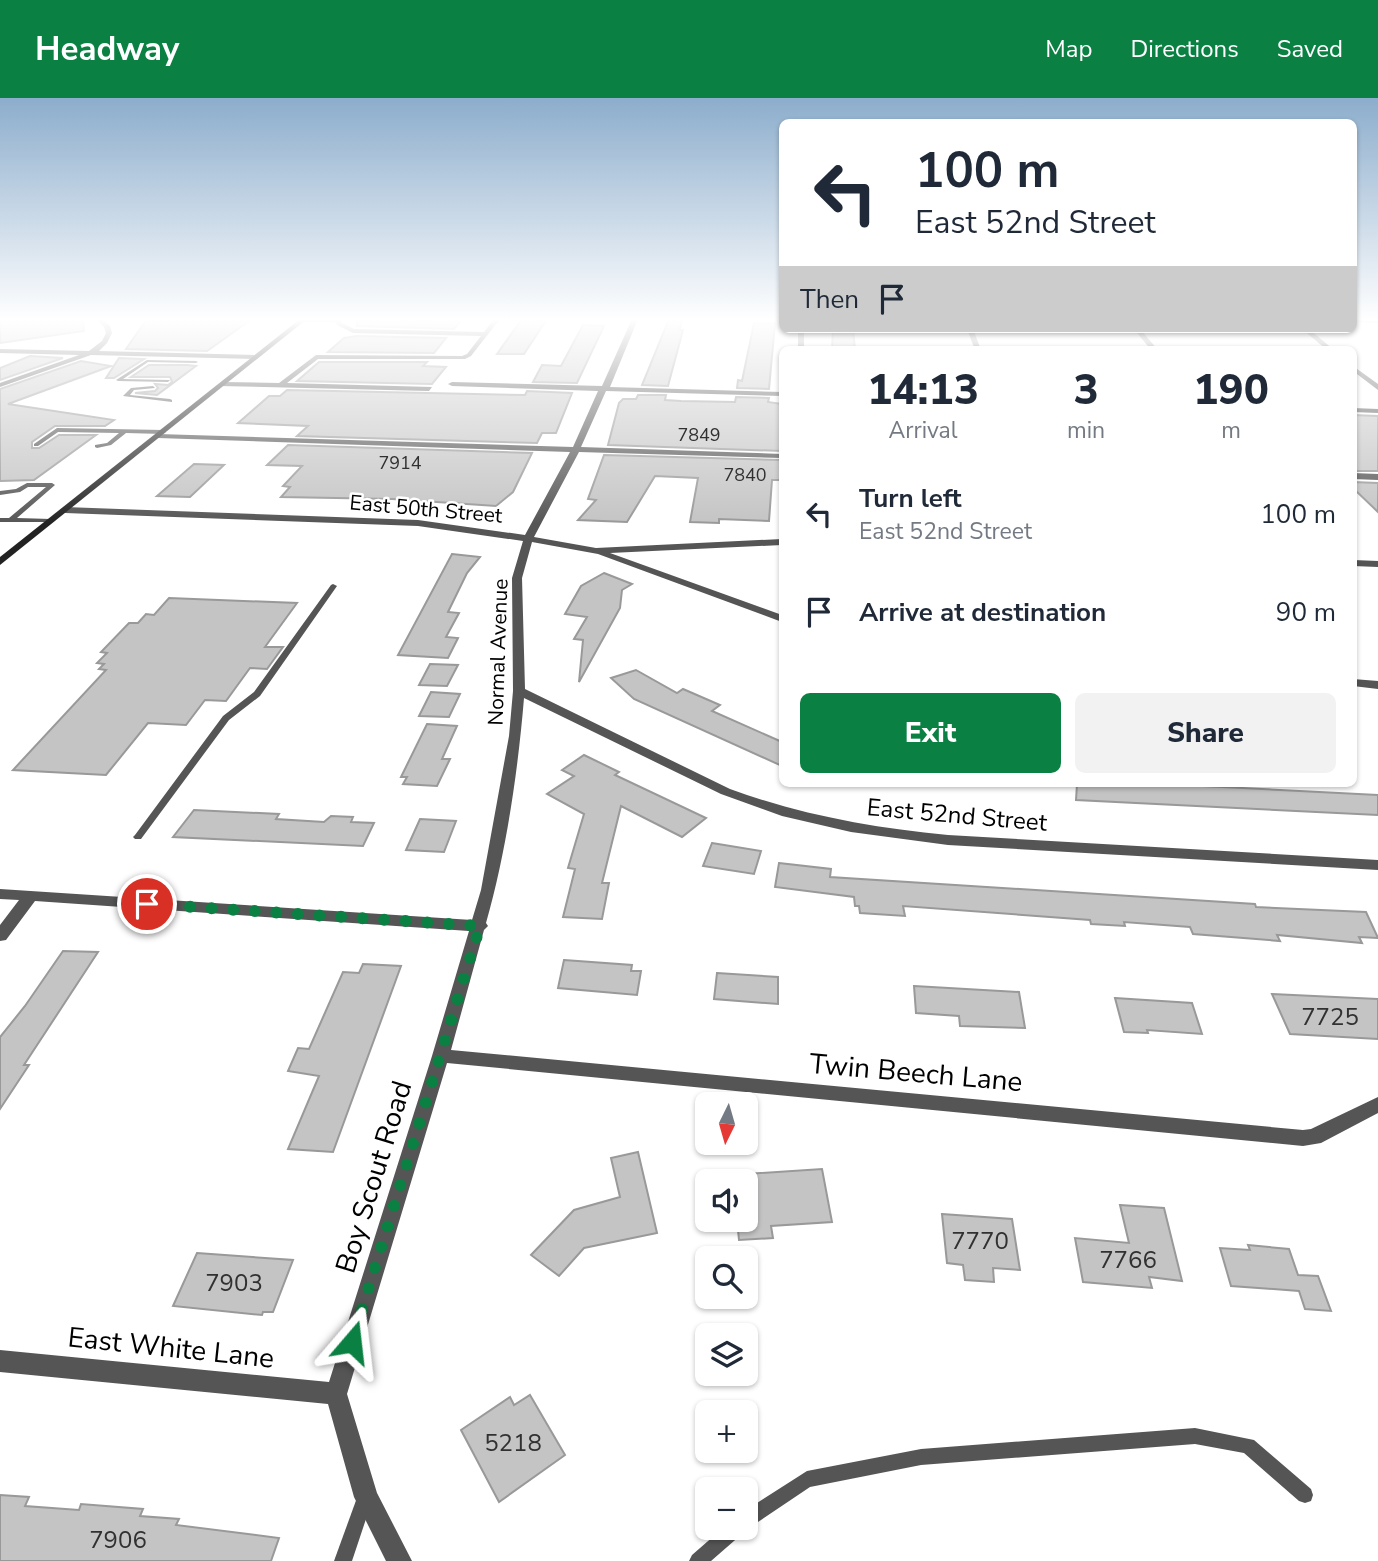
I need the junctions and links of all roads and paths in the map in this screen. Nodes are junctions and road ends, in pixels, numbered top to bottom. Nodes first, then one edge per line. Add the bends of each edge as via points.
1 (150, 387) edge
2 (219, 387) edge
3 (365, 387) edge
4 (576, 387) edge
5 (604, 388) junction
6 (429, 389) dead end
7 (779, 394) edge
8 (170, 401) dead end
9 (1357, 411) edge
10 (1378, 411) edge
11 (125, 431) junction
12 (161, 434) junction
13 (36, 444) dead end
14 (97, 446) dead end
15 (576, 449) junction
16 (779, 456) edge
17 (1357, 476) edge
18 (1378, 477) edge
19 (0, 494) edge
20 (65, 510) junction
21 (0, 520) edge
22 (10, 520) junction
23 (51, 522) junction
24 (528, 539) junction
25 (779, 542) edge
26 (596, 551) junction
27 (0, 562) edge
28 (1357, 563) edge
29 (1378, 564) edge
30 (333, 586) dead end
31 (779, 618) edge
32 (1357, 683) edge
33 (1378, 684) edge
34 (519, 691) junction
35 (138, 837) dead end
36 (1378, 865) edge
37 (0, 894) edge
38 (31, 896) junction
39 (480, 926) junction
40 (0, 936) edge
41 (441, 1056) junction
42 (1378, 1104) edge
43 (0, 1361) edge
44 (336, 1394) junction
45 (1305, 1495) dead end
46 (366, 1497) junction
47 (758, 1512) edge
48 (722, 1540) edge
49 (343, 1561) edge
50 (399, 1561) edge
51 (698, 1561) edge

1 - 8 lane via 133,389 126,396
2 - 12 main road
3 - 6 street
4 - 5 street
5 - 7 street
5 - 15 street, Normal Avenue
9 - 10 street
11 - 12 lane
11 - 13 lane via 57,430
11 - 14 lane via 109,444
12 - 15 street
12 - 20 main road
15 - 16 street
15 - 24 street, Normal Avenue
17 - 18 street
19 - 22 lane via 27,485 52,485
20 - 23 main road
20 - 24 street, East 50th Street via 403,522
21 - 22 lane
22 - 23 lane
23 - 27 main road
24 - 26 street, East 50th Street
24 - 34 street, Normal Avenue via 517,578
25 - 26 street, East 50th Street
26 - 31 street
28 - 29 street
30 - 35 lane via 257,694 226,718
32 - 33 street
34 - 36 street, East 52nd Street via 696,778 750,801 826,824 948,840
34 - 39 street, Normal Avenue via 503,810
37 - 38 street
38 - 39 street
38 - 40 street
39 - 41 street, Boy Scout Road
41 - 42 street, Twin Beech Lane via 1303,1138 1314,1137
41 - 44 street, Boy Scout Road
43 - 44 street, East White Lane
44 - 46 street
45 - 47 lane via 1248,1446 1195,1436 921,1457 807,1479
46 - 49 lane
46 - 50 street
48 - 51 lane

